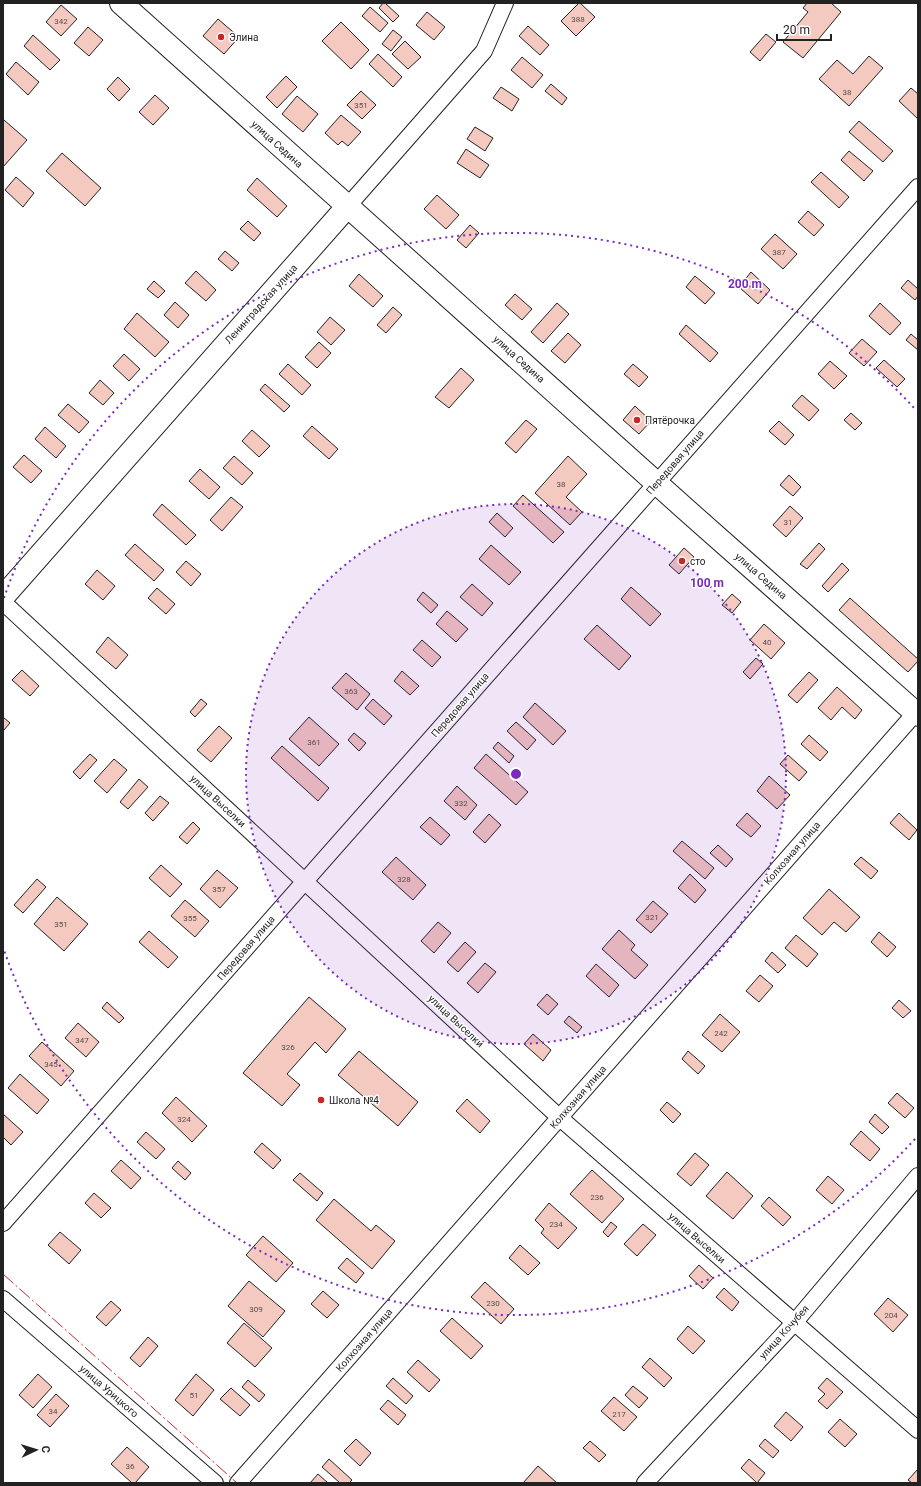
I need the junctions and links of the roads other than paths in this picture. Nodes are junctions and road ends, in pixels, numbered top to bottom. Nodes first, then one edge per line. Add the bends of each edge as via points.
1 (121, 3) edge
2 (505, 3) edge
3 (918, 187) edge
4 (347, 207) junction
5 (657, 483) junction
6 (3, 597) edge
7 (3, 602) edge
8 (917, 712) edge
9 (305, 882) junction
10 (560, 1118) junction
11 (918, 1176) edge
12 (3, 1223) edge
13 (3, 1299) edge
14 (794, 1323) junction
15 (918, 1430) edge
16 (216, 1483) edge
17 (238, 1483) edge
18 (645, 1483) edge

1 - 4 main road, улица Седина
2 - 4 street, Ленинградская улица via 484,51
3 - 5 street, Передовая улица
4 - 5 main road, улица Седина
4 - 6 main road, Ленинградская улица
5 - 8 main road, улица Седина
5 - 9 street, Передовая улица
7 - 9 street, улица Выселки
8 - 10 street, Колхозная улица
9 - 10 street, улица Выселки
9 - 12 street, Передовая улица
10 - 14 street, улица Выселки
10 - 17 street, Колхозная улица
11 - 14 street, улица Кочубея
13 - 16 street, улица Урицкого
14 - 15 street, улица Выселки
14 - 18 street, улица Кочубея

